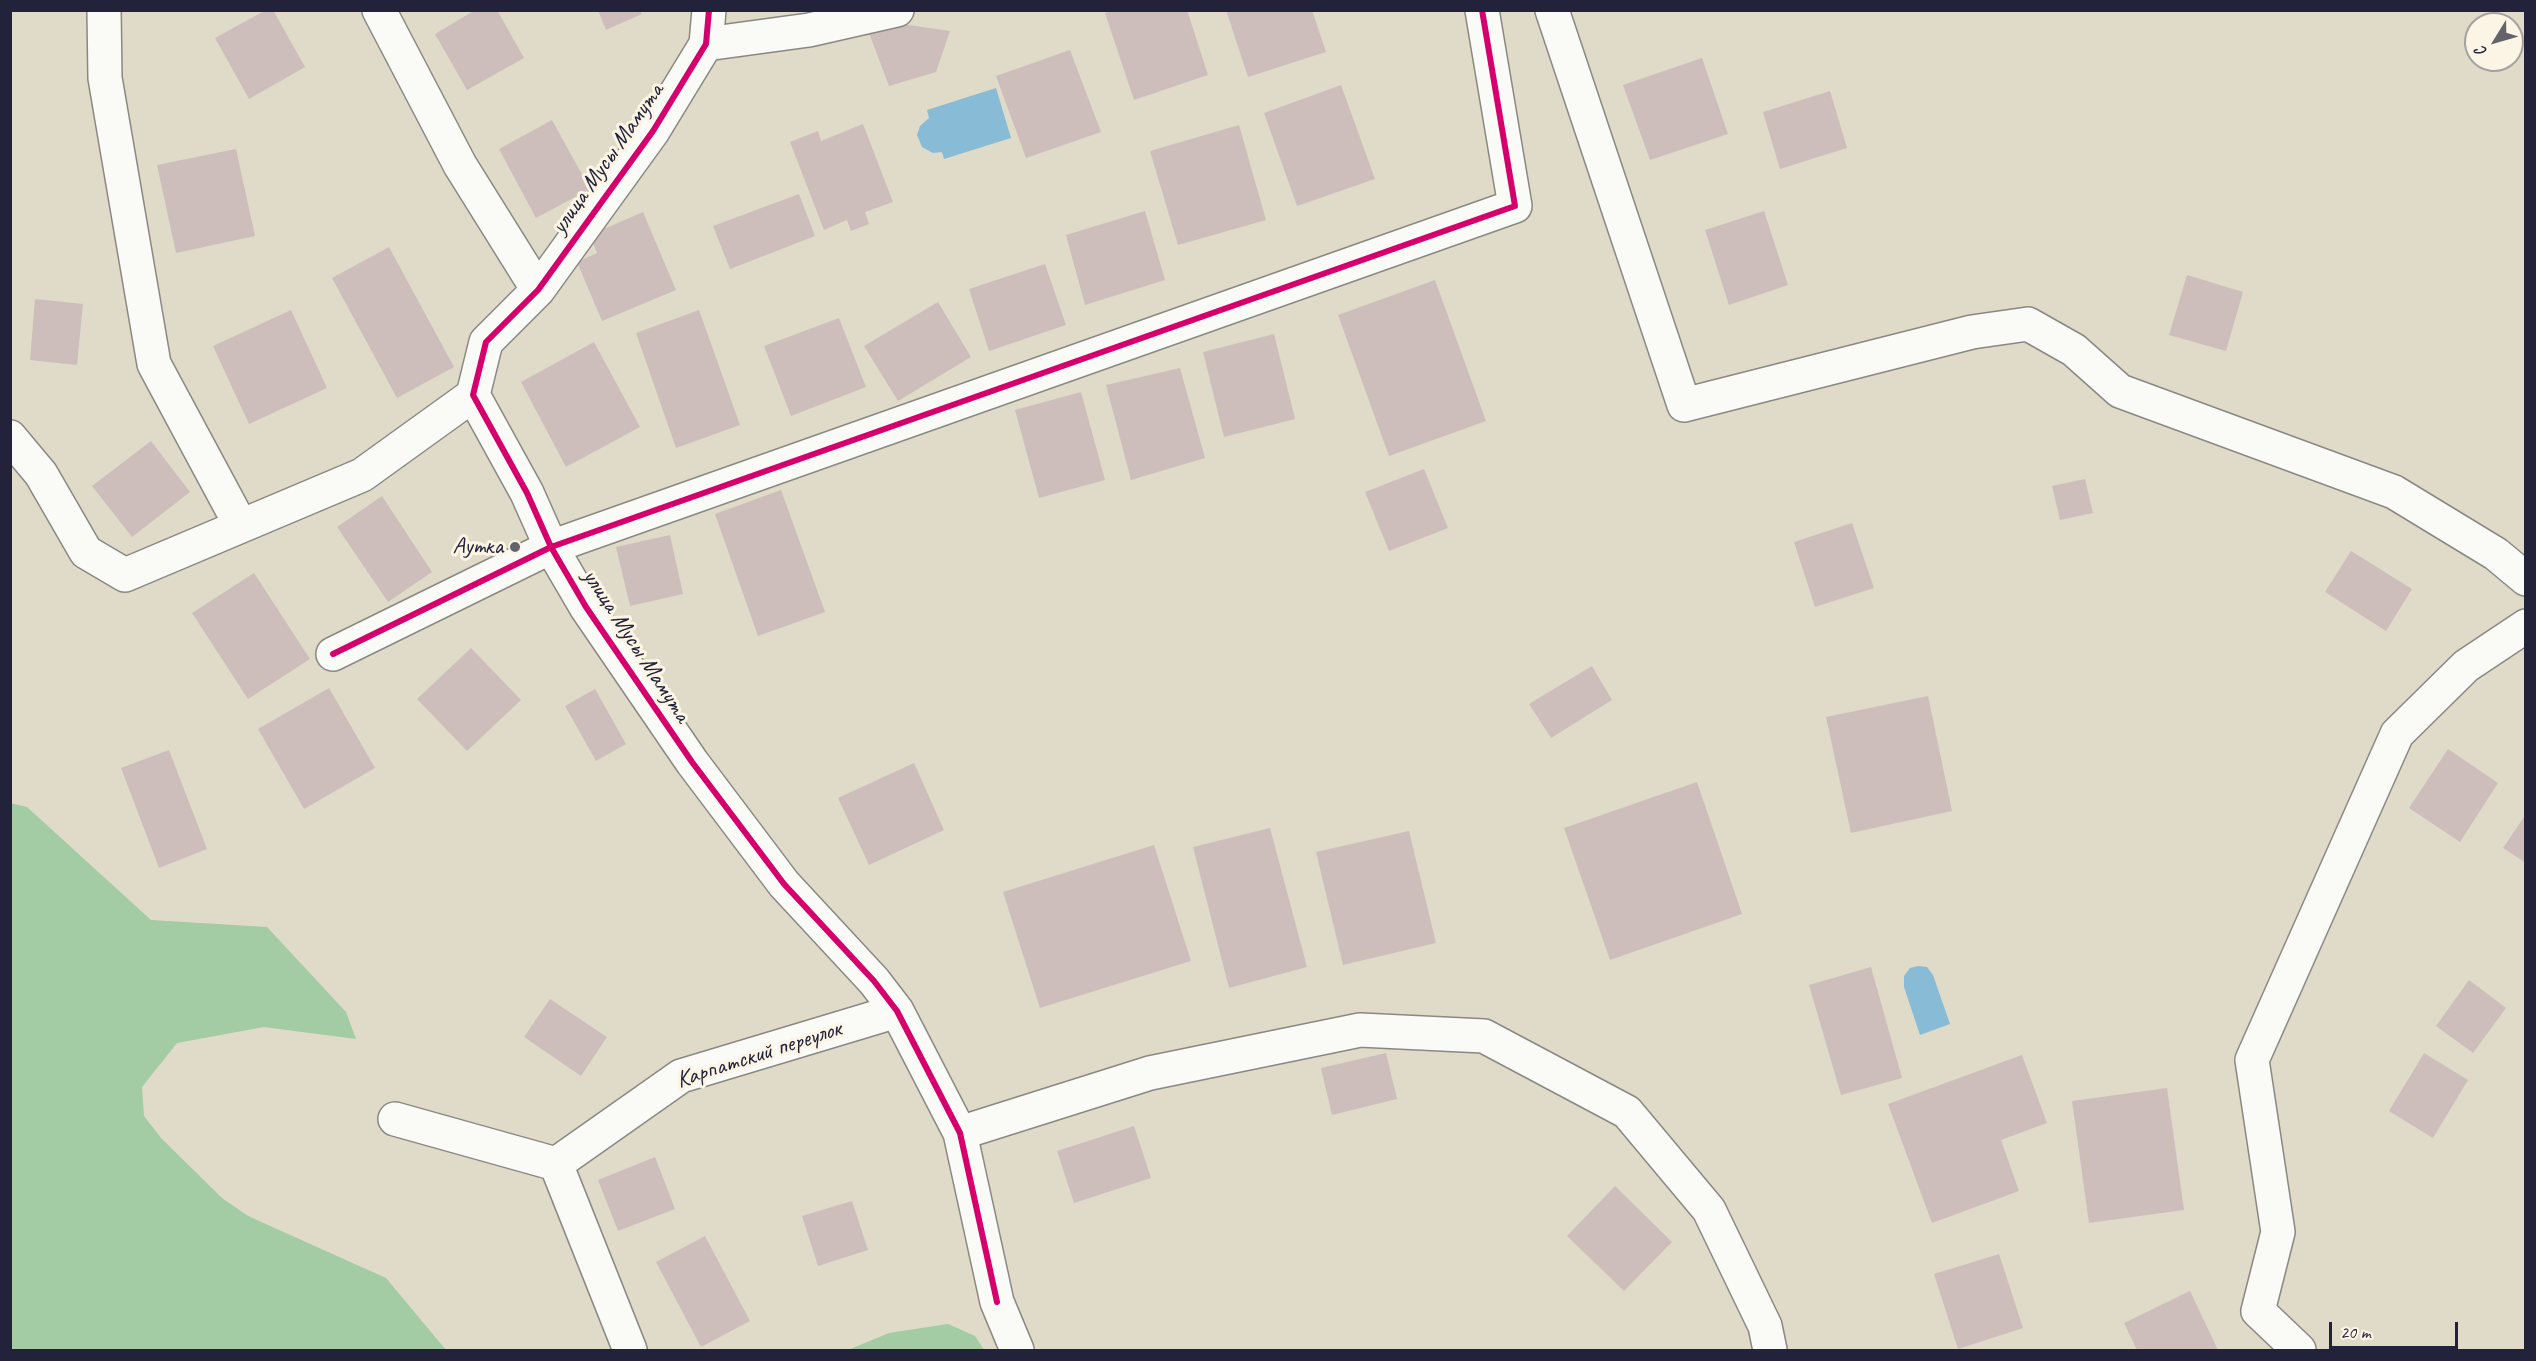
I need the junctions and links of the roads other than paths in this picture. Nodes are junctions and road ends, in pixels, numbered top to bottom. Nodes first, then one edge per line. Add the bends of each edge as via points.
1 (104, 10) edge
2 (379, 10) edge
3 (710, 10) edge
4 (897, 10) edge
5 (1482, 10) edge
6 (1552, 10) edge
7 (706, 44) junction
8 (538, 290) junction
9 (473, 395) junction
10 (10, 437) edge
11 (241, 526) junction
12 (551, 547) junction
13 (2526, 579) edge
14 (2526, 626) edge
15 (333, 654) dead end
16 (897, 1011) junction
17 (395, 1119) dead end
18 (960, 1133) junction
19 (556, 1164) junction
20 (630, 1350) edge
21 (1017, 1350) edge
22 (1770, 1350) edge
23 (2299, 1350) edge

1 - 11 street via 105,78 154,364
2 - 8 street via 460,165
3 - 7 street, улица Мусы Мамута
4 - 7 street via 809,30
5 - 12 street via 1515,206
6 - 13 street via 1684,405 1972,332 2028,324 2074,350 2120,392 2394,492 2496,554
7 - 8 street, улица Мусы Мамута via 653,130
8 - 9 street, улица Мусы Мамута via 486,342
9 - 11 street via 362,475
9 - 12 street, улица Мусы Мамута
10 - 11 street via 42,474 86,552 125,575
12 - 15 street
12 - 16 street, улица Мусы Мамута via 586,607 692,762 783,884
14 - 23 street via 2466,666 2397,734 2252,1060 2278,1232 2258,1311
16 - 18 street, улица Мусы Мамута
16 - 19 street, Карпатский переулок via 681,1076
17 - 19 street
18 - 21 street, улица Мусы Мамута via 997,1302
18 - 22 street via 1150,1072 1360,1030 1484,1036 1627,1112 1709,1210 1765,1326
19 - 20 street

